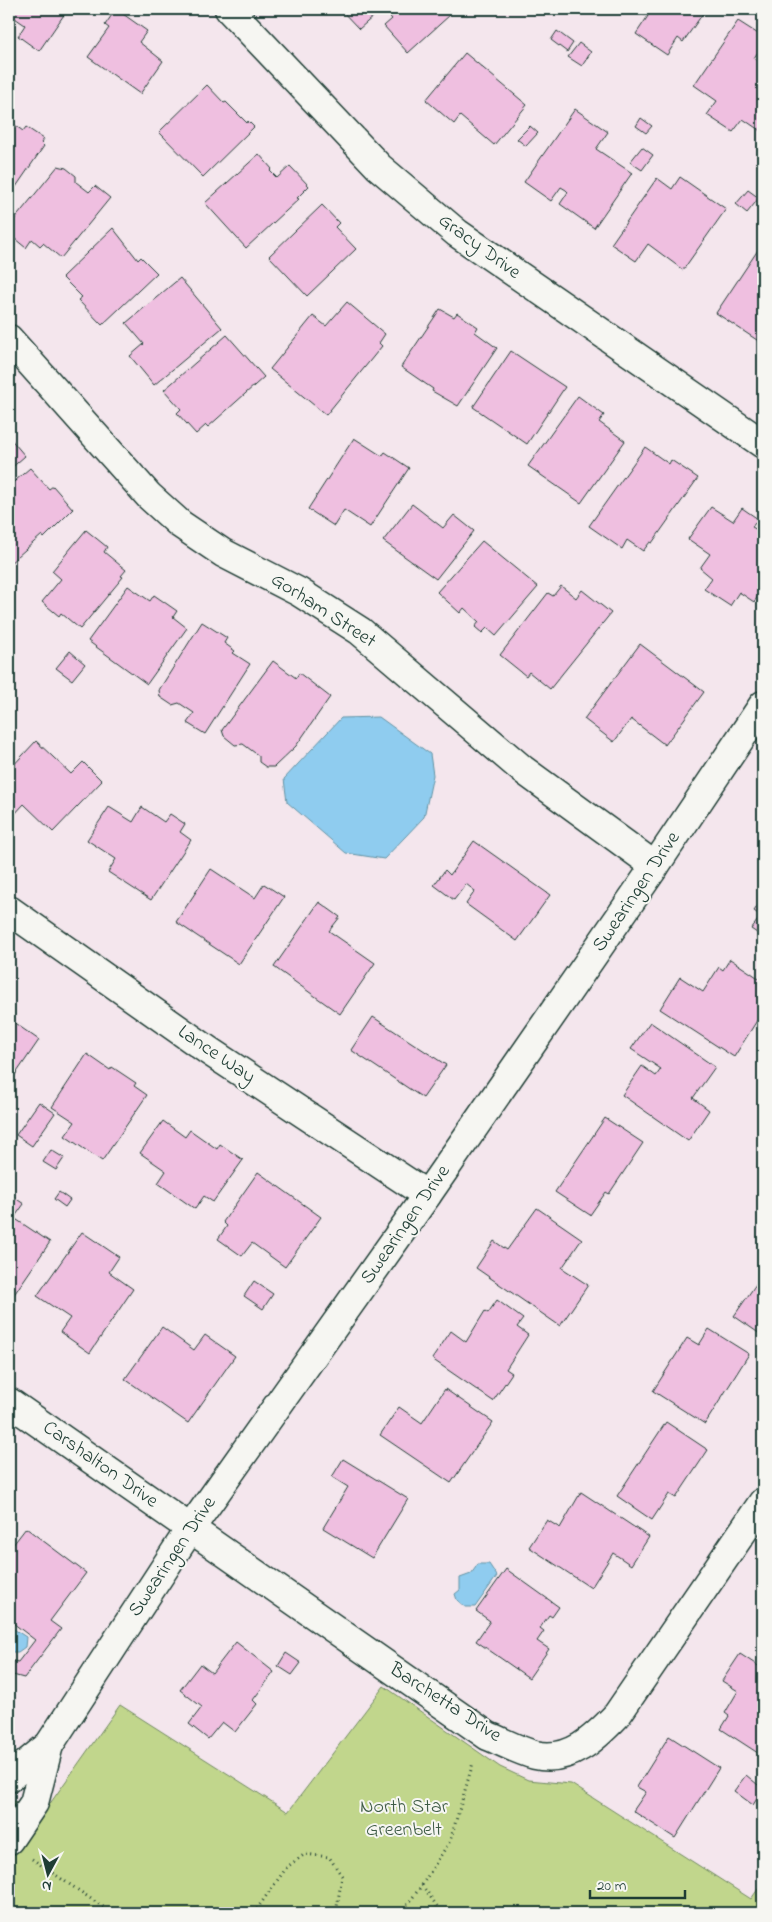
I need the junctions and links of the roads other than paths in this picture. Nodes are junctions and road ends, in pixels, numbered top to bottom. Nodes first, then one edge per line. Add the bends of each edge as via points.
1 (230, 9) edge
2 (9, 339) edge
3 (763, 444) edge
4 (763, 706) edge
5 (655, 866) junction
6 (9, 910) edge
7 (427, 1195) junction
8 (9, 1402) edge
9 (763, 1502) edge
10 (190, 1529) junction
11 (49, 1745) junction
12 (9, 1778) edge
13 (18, 1848) edge

1 - 3 street, Gracy Drive via 379,167 457,233
2 - 5 street, Gorham Street via 149,496 180,524 360,631 522,769
4 - 5 street, Swearingen Drive
5 - 7 street, Swearingen Drive
6 - 7 street, Lance Way via 209,1051
7 - 10 street, Swearingen Drive
8 - 10 street, Carshalton Drive
9 - 10 street, Barchetta Drive via 617,1715 592,1742 555,1756 535,1755 488,1736
10 - 11 street, Swearingen Drive
11 - 12 street, Swearingen Drive
11 - 13 street, Swearingen Drive

